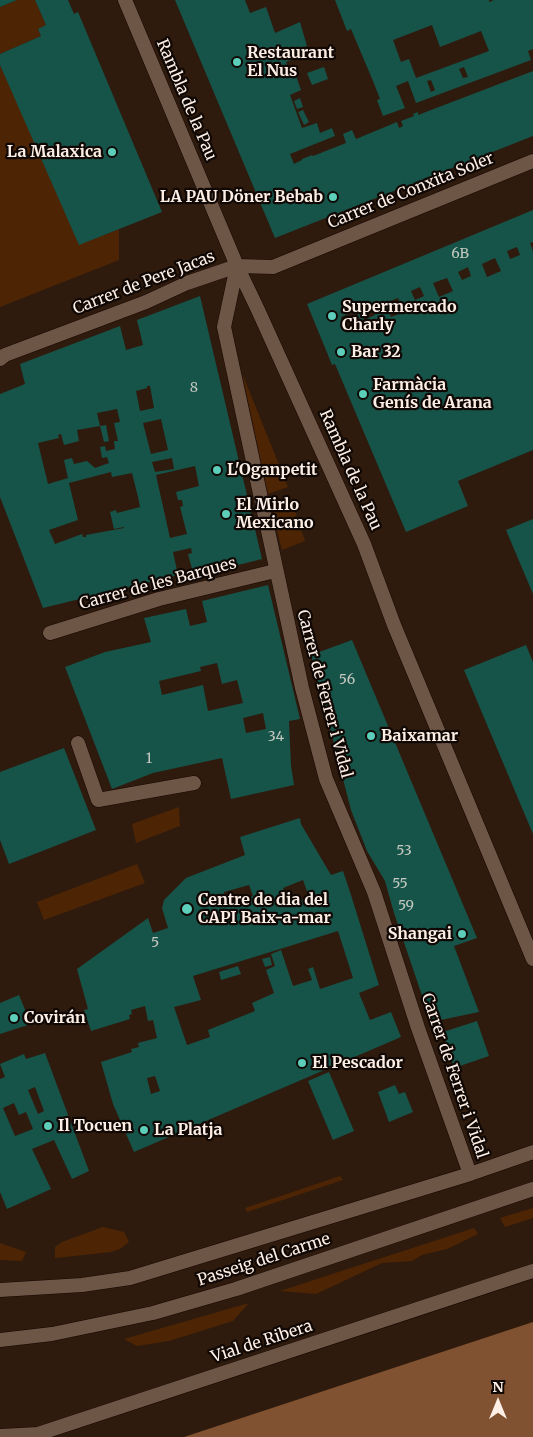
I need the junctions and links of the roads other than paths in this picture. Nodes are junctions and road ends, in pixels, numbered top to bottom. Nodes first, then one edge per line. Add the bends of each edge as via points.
1 (125, 0) edge
2 (533, 161) edge
3 (303, 254) joint
4 (237, 266) junction
5 (0, 359) edge
6 (275, 571) junction
7 (50, 633) dead end
8 (78, 743) dead end
9 (194, 783) dead end
10 (533, 959) edge
11 (533, 1152) edge
12 (470, 1174) junction
13 (533, 1189) edge
14 (533, 1271) edge
15 (0, 1290) edge
16 (0, 1340) edge
17 (0, 1436) edge

1 - 4 street, Rambla de la Pau
2 - 3 street, Carrer de Conxita Soler
3 - 4 street, Carrer de Pere Jacas via 273,268
4 - 5 street, Carrer de Pere Jacas
4 - 6 street, Carrer de Ferrer i Vidal via 224,327
4 - 10 street, Rambla de la Pau via 364,544 394,625
6 - 7 street, Carrer de les Barques via 159,599
6 - 12 street, Carrer de Ferrer i Vidal via 326,779 374,892
8 - 9 street via 98,800
11 - 12 street, Passeig del Carme
12 - 15 street, Passeig del Carme via 130,1278
13 - 16 street, Passeig del Carme via 236,1289 154,1313 52,1334
14 - 17 street, Vial de Ribera via 38,1434

